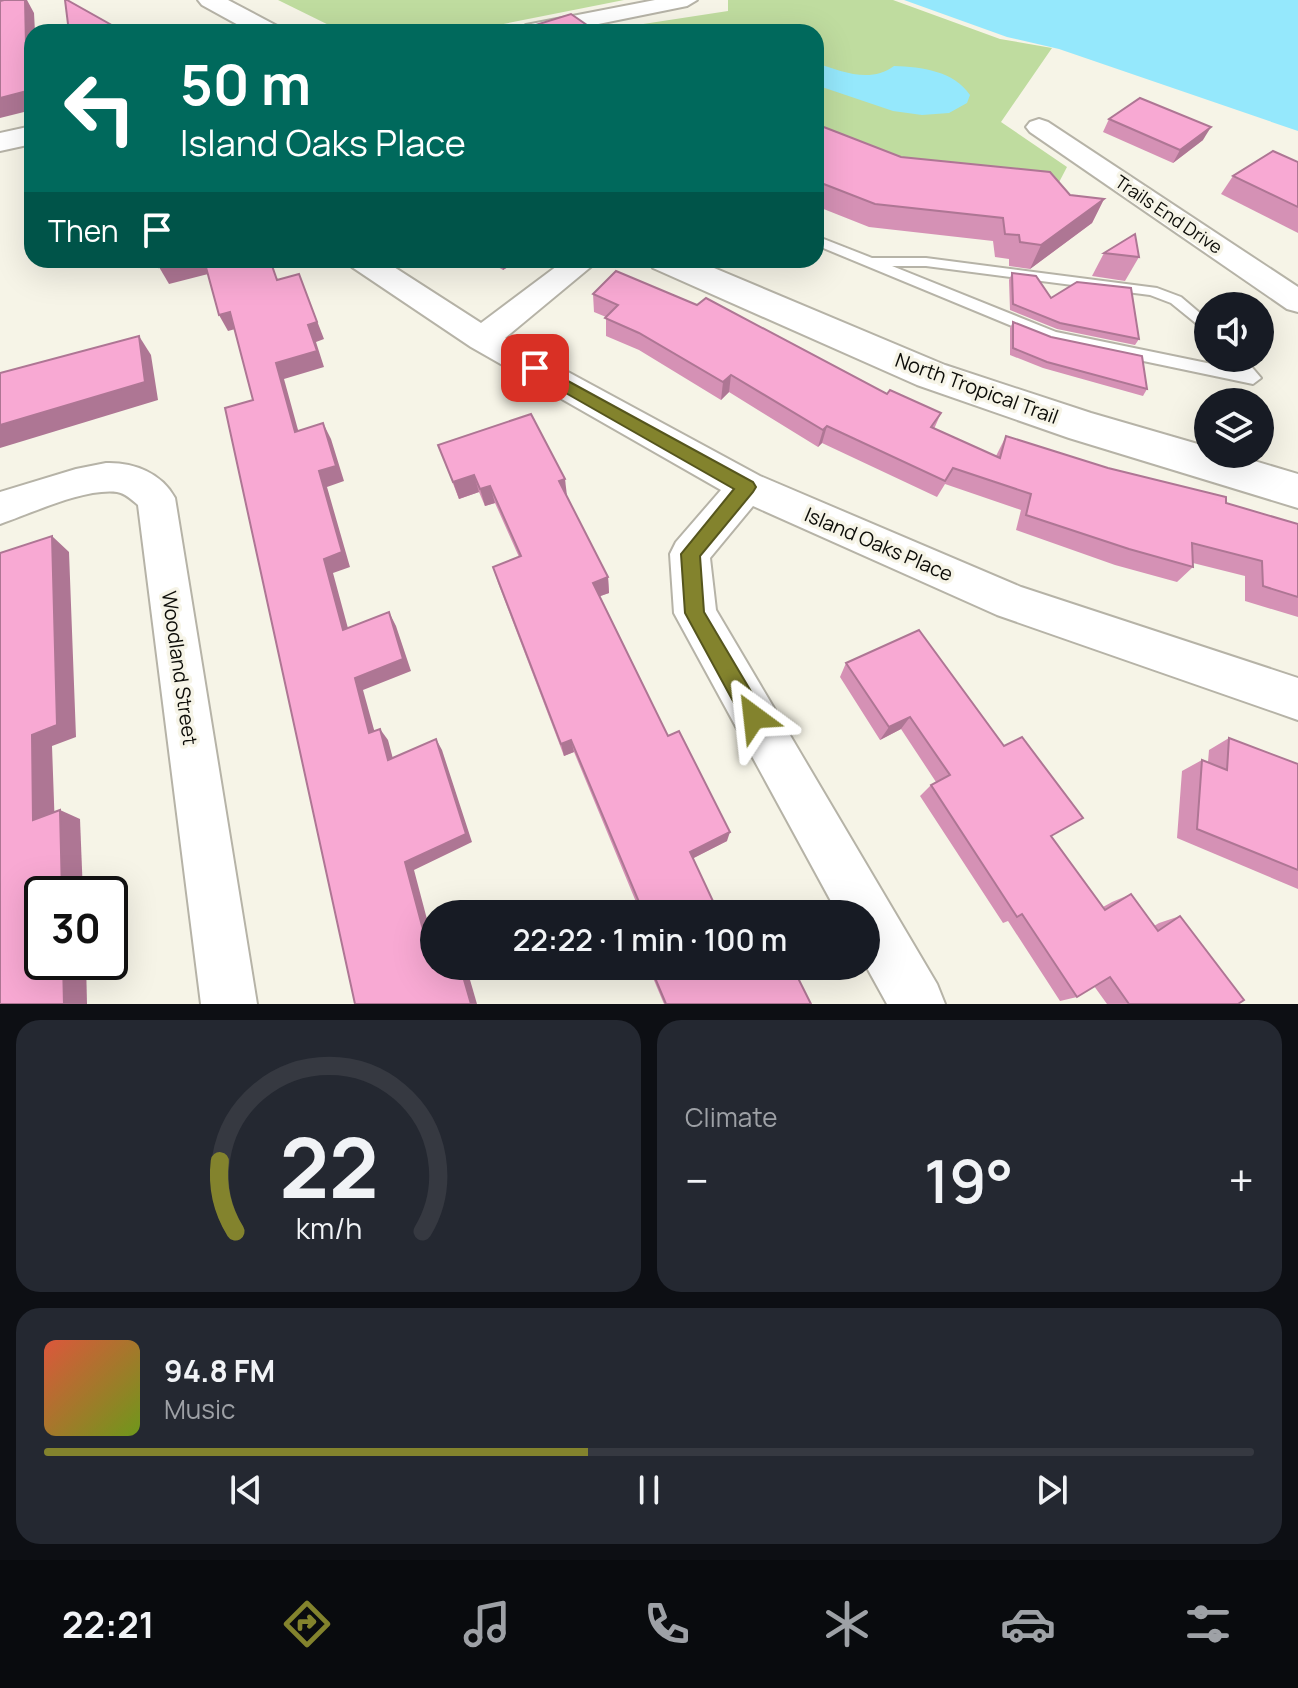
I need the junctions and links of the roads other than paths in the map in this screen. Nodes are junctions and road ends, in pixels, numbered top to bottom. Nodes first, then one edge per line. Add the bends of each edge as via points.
1 (210, 0) edge
2 (687, 0) edge
3 (255, 24) edge
4 (566, 24) edge
5 (1039, 127) dead end
6 (24, 137) edge
7 (0, 142) edge
8 (824, 243) edge
9 (865, 261) junction
10 (374, 268) edge
11 (574, 268) edge
12 (684, 268) edge
13 (1298, 302) edge
14 (1194, 316) edge
15 (482, 339) junction
16 (1194, 366) edge
17 (1224, 372) edge
18 (1248, 372) edge
19 (747, 487) junction
20 (1298, 491) edge
21 (0, 508) edge
22 (1298, 699) edge
23 (229, 1004) edge
24 (917, 1004) edge

1 - 3 street
2 - 4 street
5 - 13 street, Trails End Drive
6 - 7 street
8 - 9 lane
9 - 14 lane via 926,262 1152,291 1176,300
9 - 16 lane via 1053,337
10 - 15 street, Island Oaks Place
11 - 15 street
12 - 20 street, North Tropical Trail via 931,375
15 - 19 street, Island Oaks Place
17 - 18 lane via 1253,378
19 - 22 street, Island Oaks Place via 1012,602
19 - 24 street via 690,554 695,613
21 - 23 street, Woodland Street via 118,477 140,484 156,498

